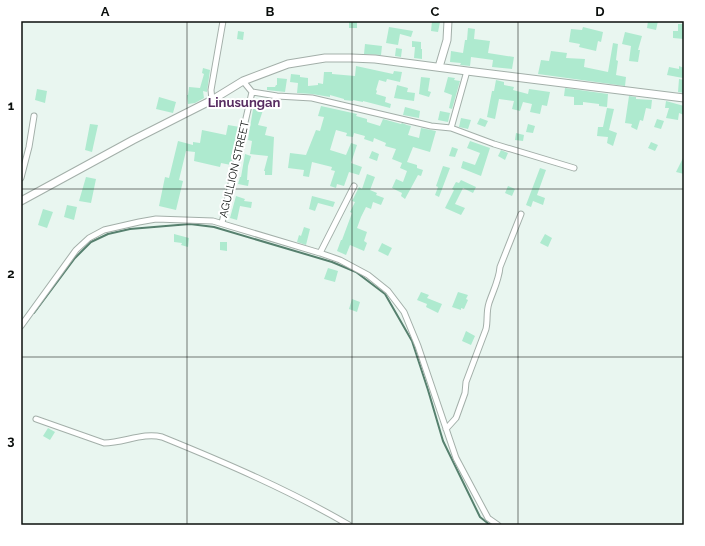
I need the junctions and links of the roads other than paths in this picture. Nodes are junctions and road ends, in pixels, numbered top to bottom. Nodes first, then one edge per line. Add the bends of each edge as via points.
1 (223, 21) edge
2 (448, 21) edge
3 (439, 67) junction
4 (467, 72) junction
5 (243, 81) junction
6 (252, 92) junction
7 (684, 98) edge
8 (212, 100) junction
9 (34, 116) dead end
10 (451, 128) junction
11 (574, 168) dead end
12 (21, 178) edge
13 (354, 186) dead end
14 (21, 201) edge
15 (522, 214) dead end
16 (222, 223) junction
17 (320, 253) junction
18 (21, 326) edge
19 (36, 419) dead end
20 (446, 429) junction
21 (349, 525) edge
22 (498, 525) edge

1 - 8 street via 211,90
2 - 3 street
3 - 4 street
3 - 5 street via 375,59 325,58 288,64
4 - 7 street
4 - 10 street
5 - 6 street
5 - 8 street
6 - 10 street via 312,98 431,126
6 - 16 street, AGULLION STREET
8 - 14 street
9 - 12 street
10 - 11 street
13 - 17 street
15 - 20 street via 500,267 500,276 486,312 488,322 466,382 460,408 456,418
16 - 17 street
16 - 18 street via 156,219 104,230 89,238 76,250
17 - 20 street via 368,275 388,291 404,312
19 - 21 street via 104,443 144,436 162,437 219,460 315,505
20 - 22 street via 456,458 488,518

